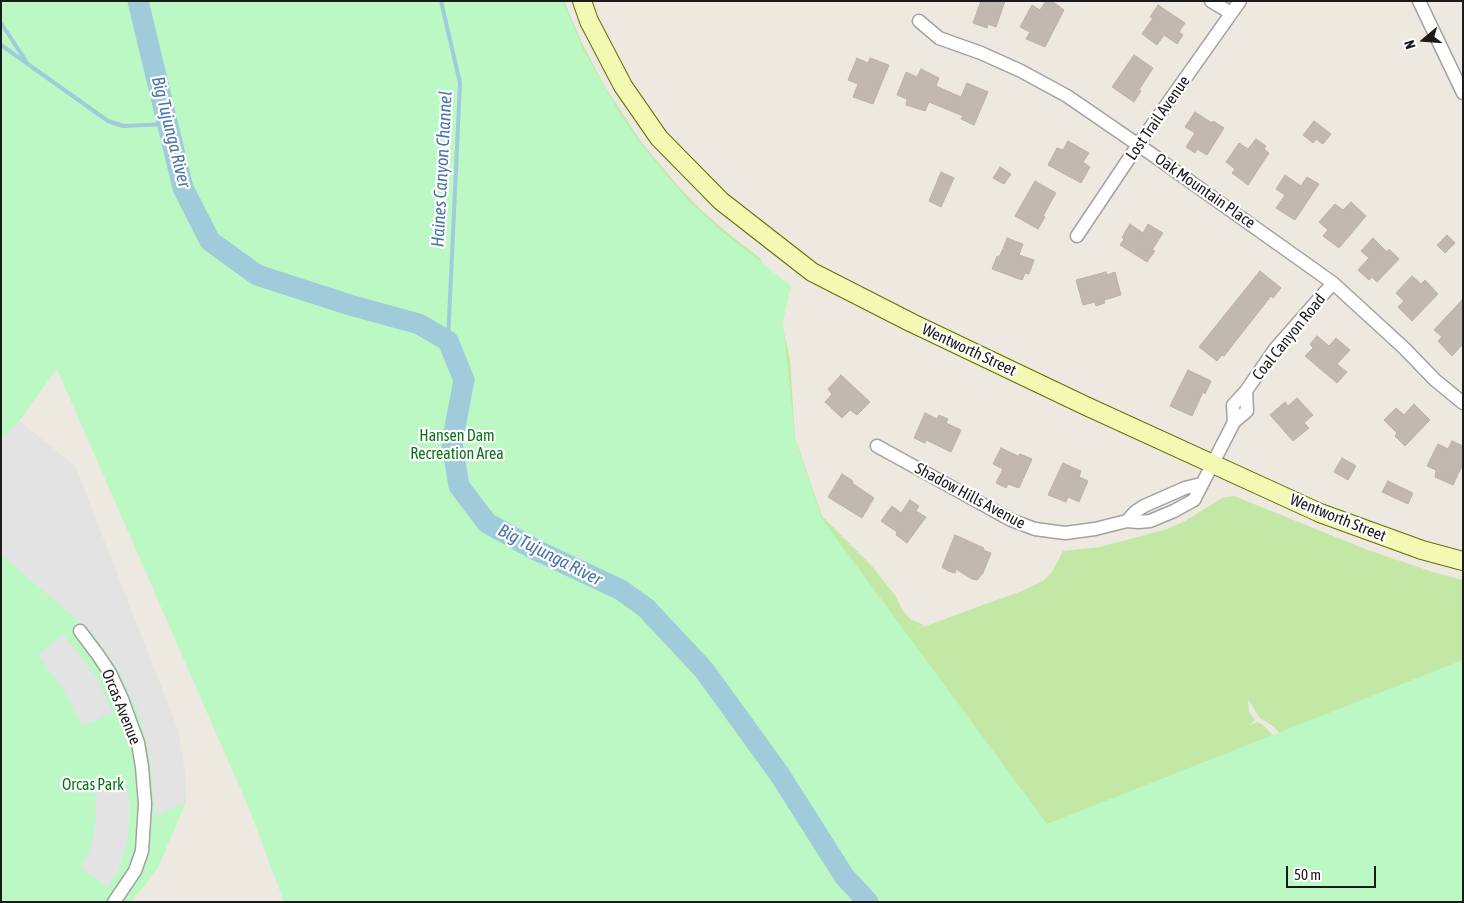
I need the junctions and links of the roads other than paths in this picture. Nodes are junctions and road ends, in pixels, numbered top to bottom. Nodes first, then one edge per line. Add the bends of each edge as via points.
1 (582, 1) edge
2 (1211, 1) edge
3 (1240, 1) edge
4 (1419, 1) edge
5 (1231, 13) junction
6 (919, 21) dead end
7 (1463, 92) edge
8 (1138, 145) junction
9 (1077, 236) dead end
10 (1334, 283) junction
11 (1463, 403) edge
12 (877, 446) dead end
13 (1212, 464) junction
14 (1202, 484) junction
15 (1158, 500) junction
16 (1164, 515) junction
17 (1127, 521) junction
18 (1463, 561) edge
19 (80, 631) dead end
20 (114, 902) edge

1 - 13 main road, Wentworth Street via 623,86 659,138 721,201 812,272 912,323
2 - 5 street
3 - 5 street, Lost Trail Avenue
4 - 7 street
5 - 8 street, Lost Trail Avenue
6 - 8 street, Oak Mountain Place via 939,38 1021,71 1067,96
8 - 9 street, Lost Trail Avenue
8 - 10 street, Oak Mountain Place
10 - 11 street, Oak Mountain Place
10 - 13 street, Coal Canyon Road via 1276,349 1233,405 1234,422
12 - 17 street, Shadow Hills Avenue via 1011,520 1035,529 1065,533 1095,530
13 - 14 street, Shadow Hills Avenue
13 - 18 main road, Wentworth Street via 1320,513 1422,550
14 - 15 street, Shadow Hills Avenue
14 - 16 street, Shadow Hills Avenue via 1194,500
15 - 16 street via 1156,510
15 - 17 street, Shadow Hills Avenue via 1135,512
16 - 17 street, Shadow Hills Avenue via 1150,521
19 - 20 street, Orcas Avenue via 98,655 122,699 138,743 142,766 145,804 142,851 135,872

